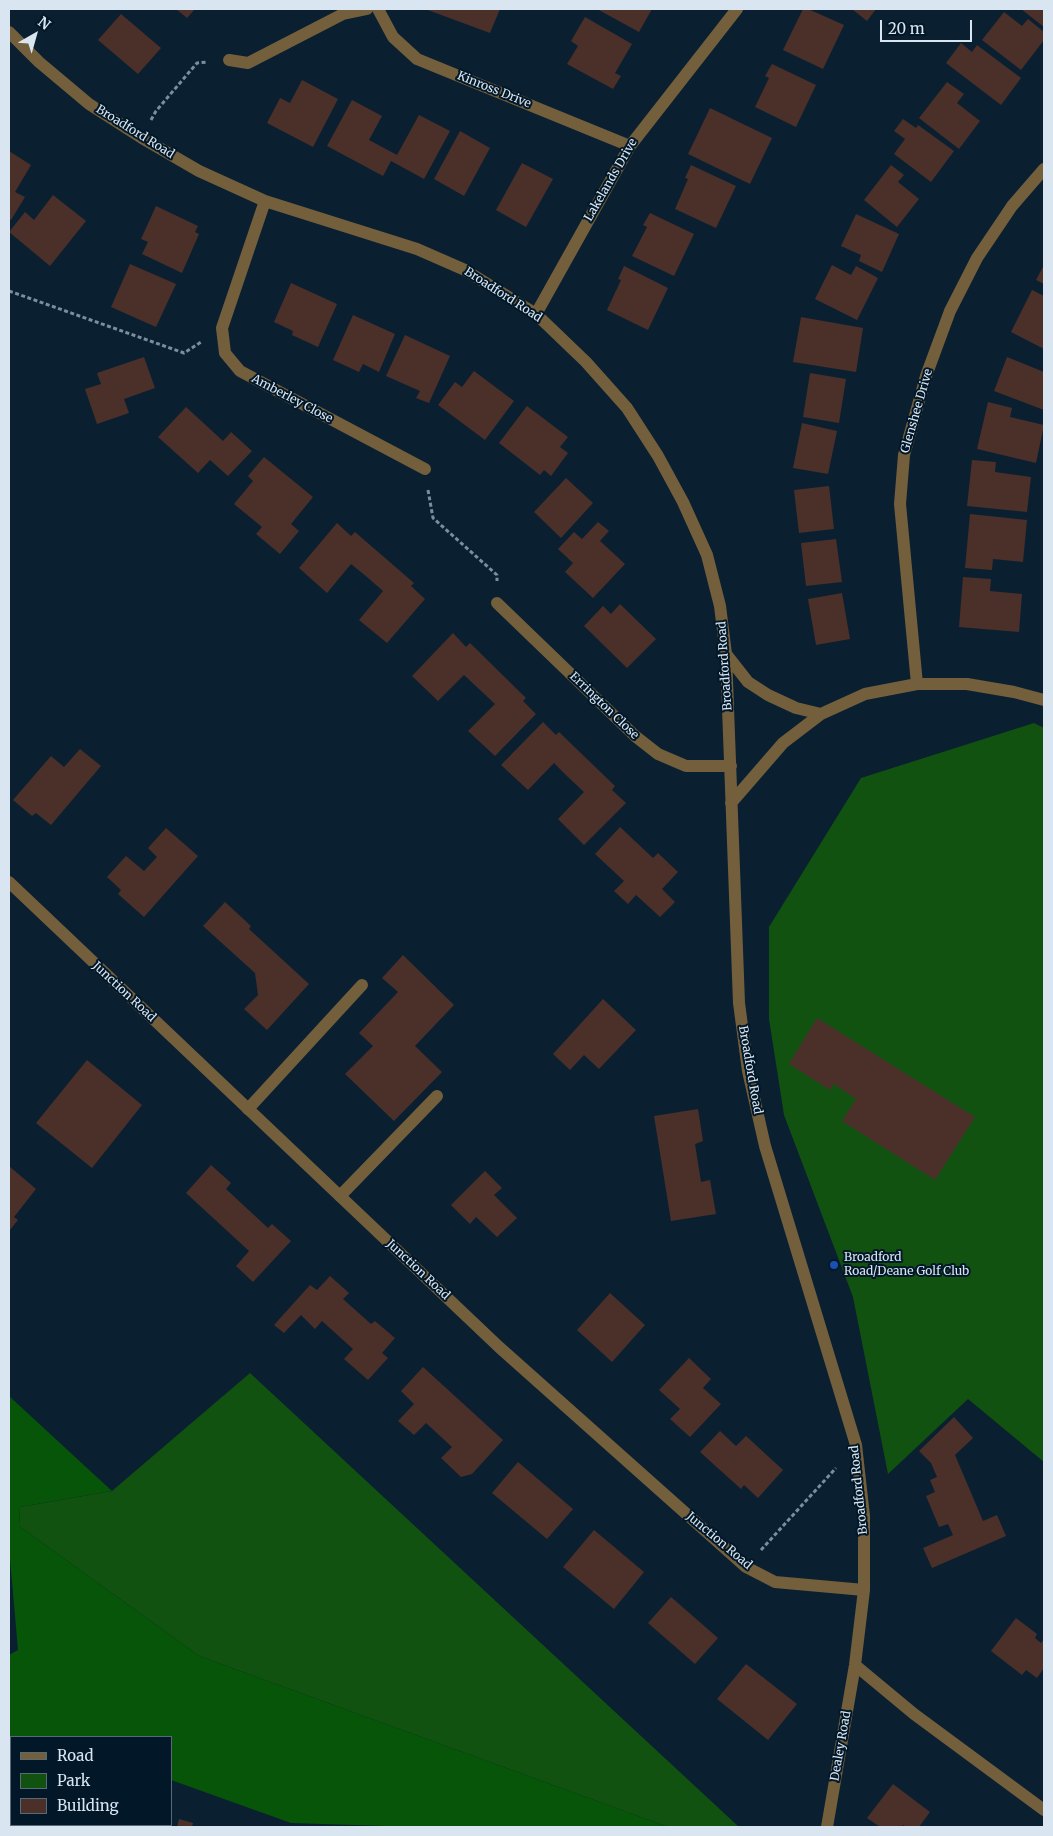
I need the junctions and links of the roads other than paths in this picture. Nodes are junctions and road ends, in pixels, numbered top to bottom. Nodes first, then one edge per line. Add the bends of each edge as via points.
1 (367, 9) edge
2 (378, 9) edge
3 (737, 9) edge
4 (9, 32) edge
5 (229, 60) road end
6 (630, 146) junction
7 (1044, 169) edge
8 (265, 201) junction
9 (536, 314) junction
10 (425, 469) road end
11 (497, 602) road end
12 (726, 654) junction
13 (917, 684) junction
14 (1044, 700) edge
15 (821, 714) junction
16 (731, 766) junction
17 (731, 803) junction
18 (9, 882) edge
19 (362, 985) dead end
20 (437, 1096) dead end
21 (248, 1109) junction
22 (340, 1196) junction
23 (864, 1590) junction
24 (855, 1665) junction
25 (1044, 1810) edge
26 (827, 1827) edge

1 - 5 street via 343,14 248,63
2 - 6 street, Kinross Drive via 393,37 417,58
3 - 6 street, Lakelands Drive
4 - 8 street, Broadford Road via 89,104 199,171
6 - 9 street, Lakelands Drive
7 - 13 street, Glenshee Drive via 1012,206 977,258 950,311 926,376 904,456 900,504
8 - 9 street, Broadford Road via 417,249 465,270
8 - 10 street, Amberley Close via 222,328 225,353 240,372
9 - 12 street, Broadford Road via 586,362 627,408 658,456 707,554 720,606
11 - 16 street, Errington Close via 634,736 658,754 686,766
12 - 15 street via 748,682 768,695 796,708
12 - 16 street, Broadford Road
13 - 14 street via 967,684
13 - 15 street via 865,694
15 - 17 street via 783,744
16 - 17 street, Broadford Road
17 - 23 street, Broadford Road via 739,1003 748,1071 765,1146 856,1445 864,1516
18 - 21 street, Junction Road
19 - 21 street
20 - 22 street
21 - 22 street, Junction Road
22 - 23 street, Junction Road via 500,1347 746,1567 775,1582
23 - 24 street, Broadford Road
24 - 25 street via 914,1714
24 - 26 street, Dealey Road

